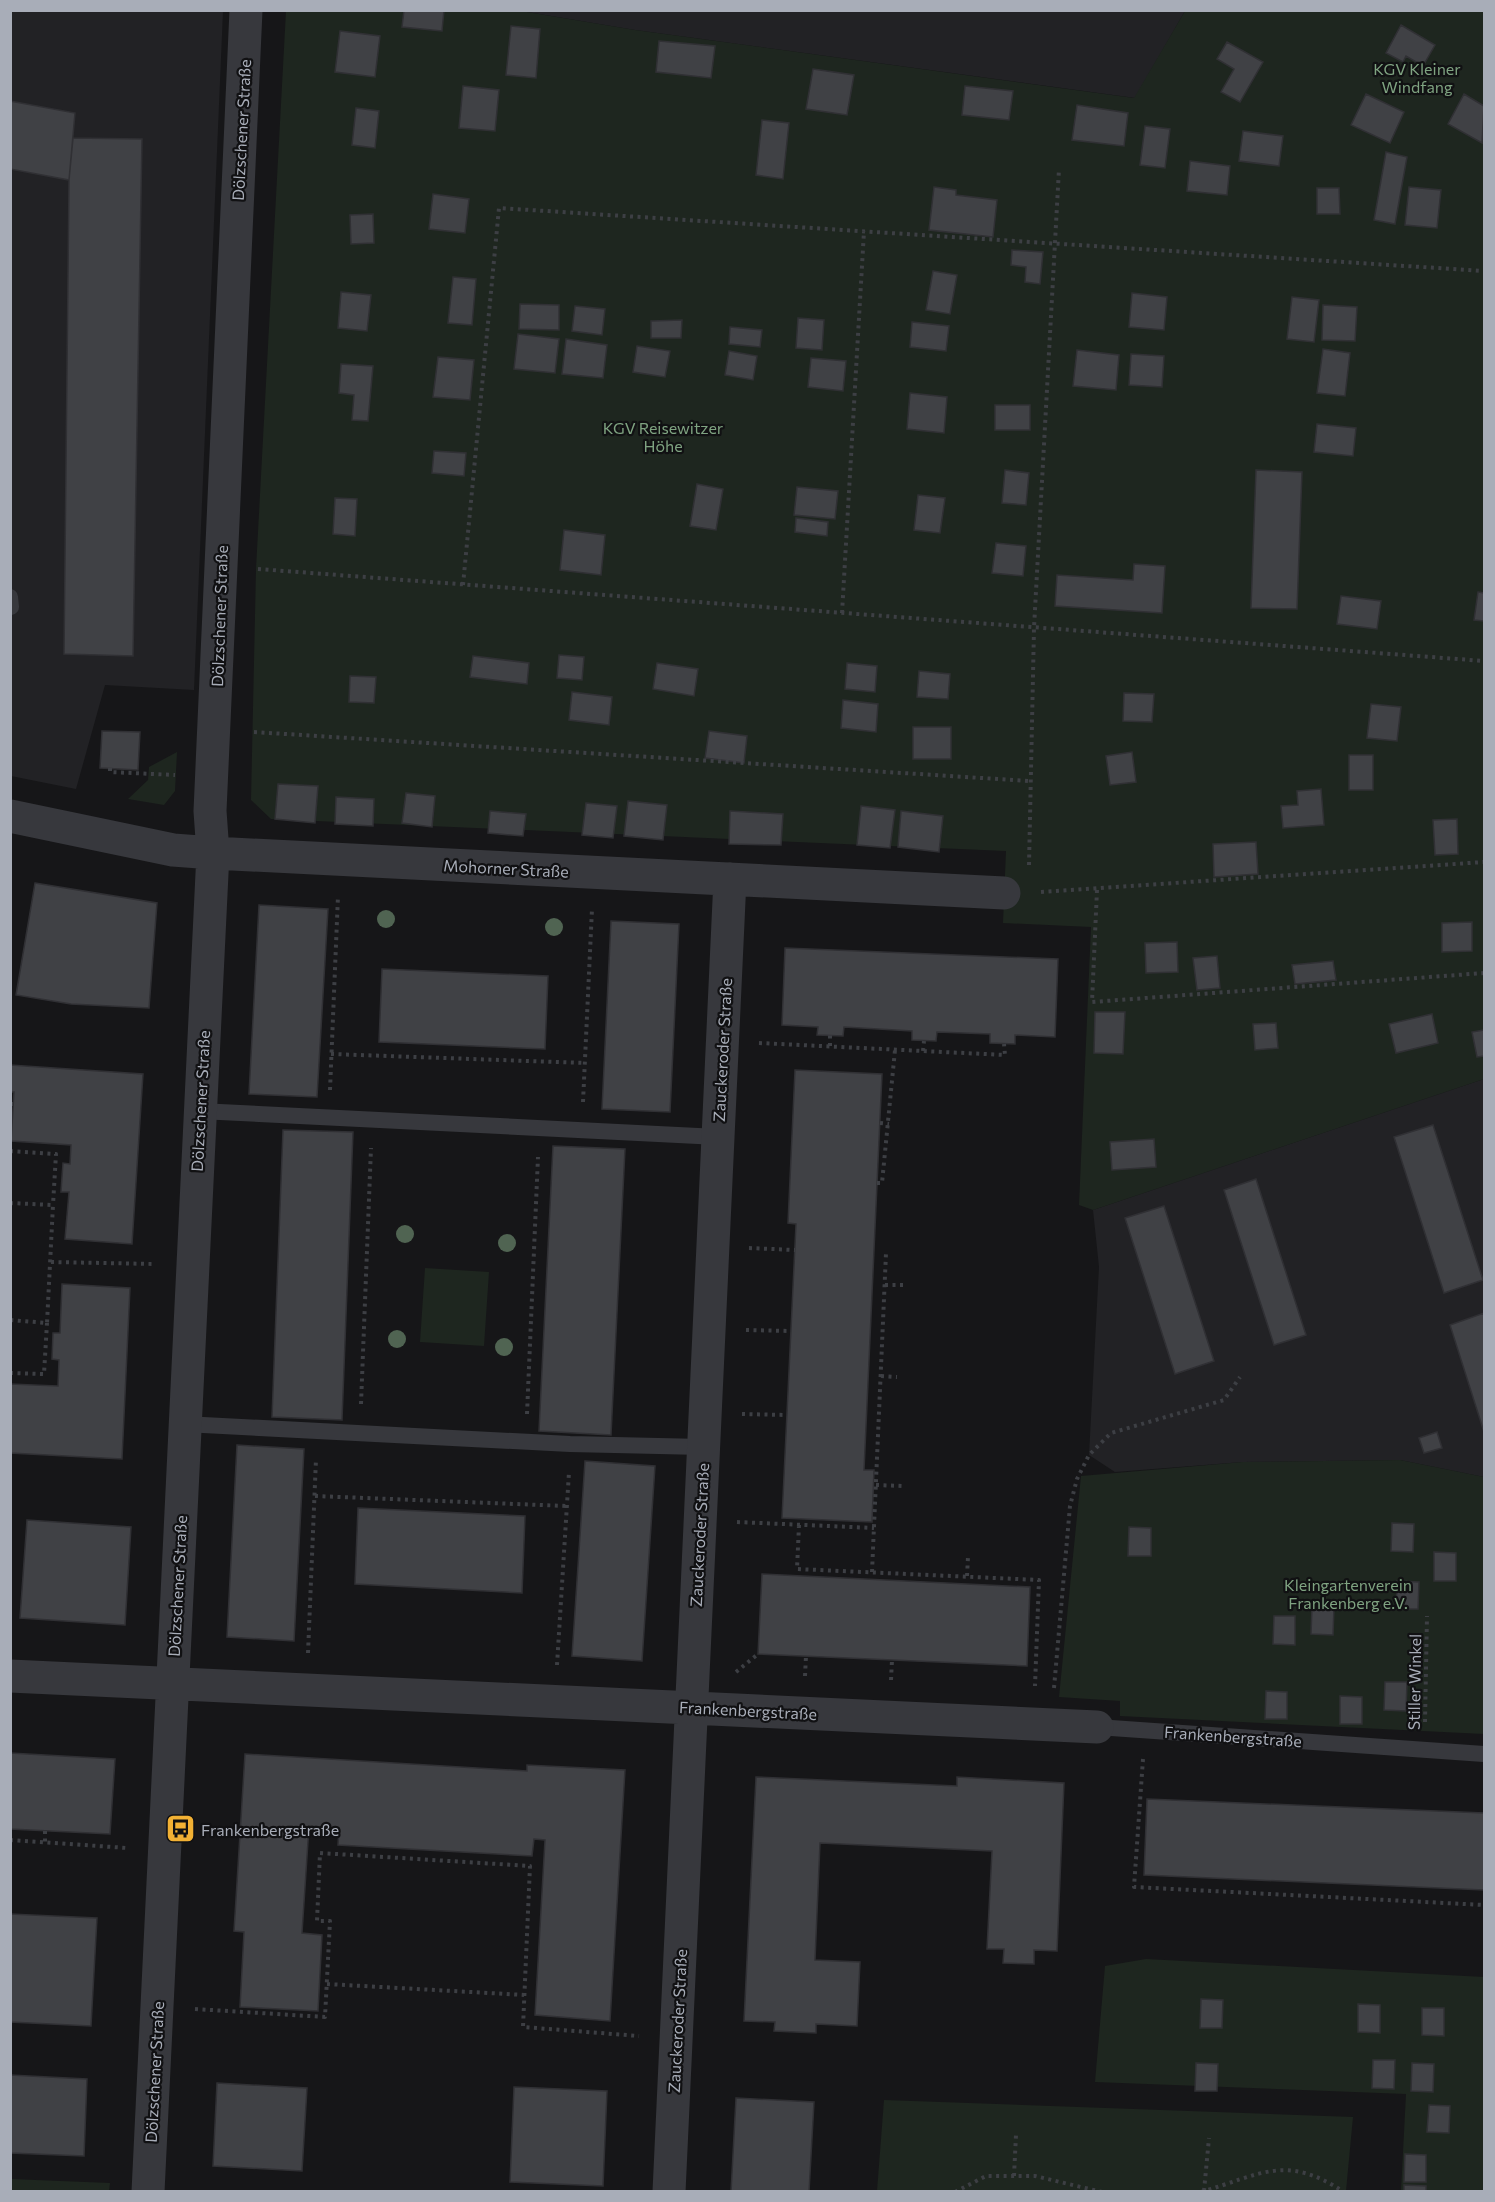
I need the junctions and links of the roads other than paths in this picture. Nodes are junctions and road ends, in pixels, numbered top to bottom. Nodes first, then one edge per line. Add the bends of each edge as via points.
1 (246, 10) edge
2 (10, 597) edge
3 (11, 607) edge
4 (10, 816) edge
5 (213, 853) junction
6 (730, 879) junction
7 (1016, 893) road end
8 (199, 1111) junction
9 (718, 1137) junction
10 (184, 1424) junction
11 (703, 1448) junction
12 (10, 1676) edge
13 (172, 1684) junction
14 (691, 1707) junction
15 (1097, 1727) joint
16 (1485, 1754) edge
17 (148, 2192) edge
18 (669, 2192) edge

1 - 5 street, Dölzschener Straße via 210,811
2 - 3 lane
4 - 5 street, Mohorner Straße via 173,850
5 - 6 street, Mohorner Straße
5 - 8 street, Dölzschener Straße
6 - 7 street, Mohorner Straße
6 - 9 street, Zauckeroder Straße
8 - 9 lane
8 - 10 street, Dölzschener Straße
9 - 11 street, Zauckeroder Straße
10 - 11 lane
10 - 13 street, Dölzschener Straße
11 - 14 street, Zauckeroder Straße
12 - 13 street, Frankenbergstraße
13 - 14 street, Frankenbergstraße
13 - 17 street, Dölzschener Straße
14 - 15 street, Frankenbergstraße
14 - 18 street, Zauckeroder Straße
15 - 16 lane, Frankenbergstraße

